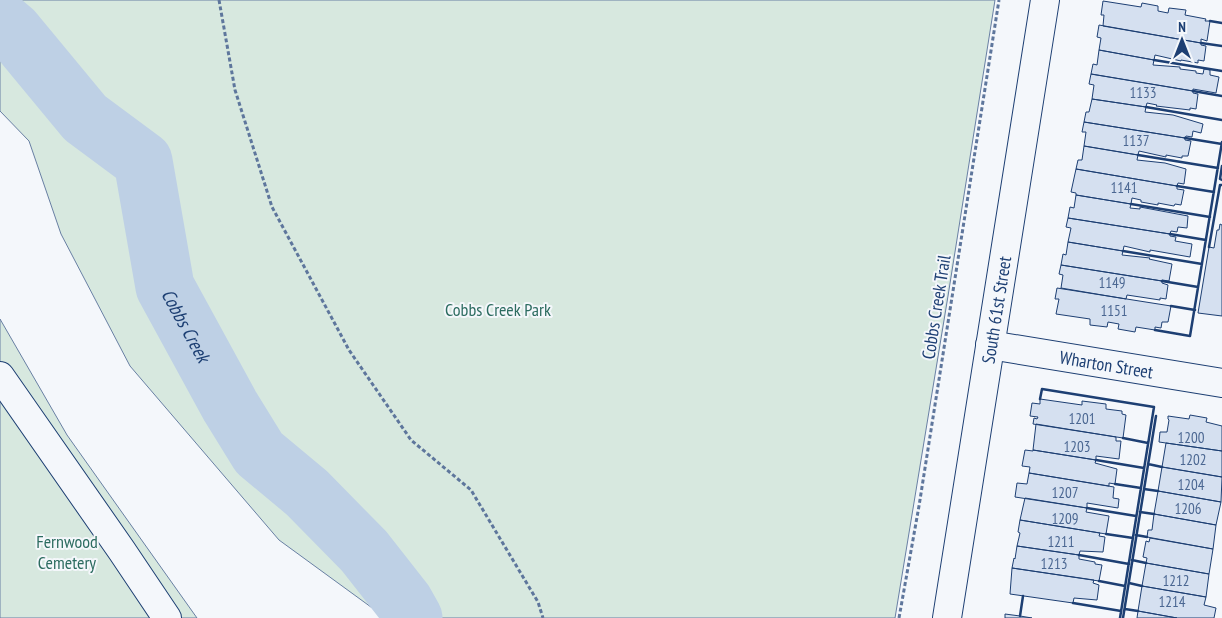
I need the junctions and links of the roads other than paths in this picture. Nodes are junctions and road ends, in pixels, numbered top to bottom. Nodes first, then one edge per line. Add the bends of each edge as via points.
1 (1045, 0) edge
2 (990, 346) junction
3 (0, 376) edge
4 (1222, 383) edge
5 (167, 618) edge
6 (947, 618) edge

1 - 2 street, South 61st Street
2 - 4 street, Wharton Street
2 - 6 street, South 61st Street
3 - 5 street

